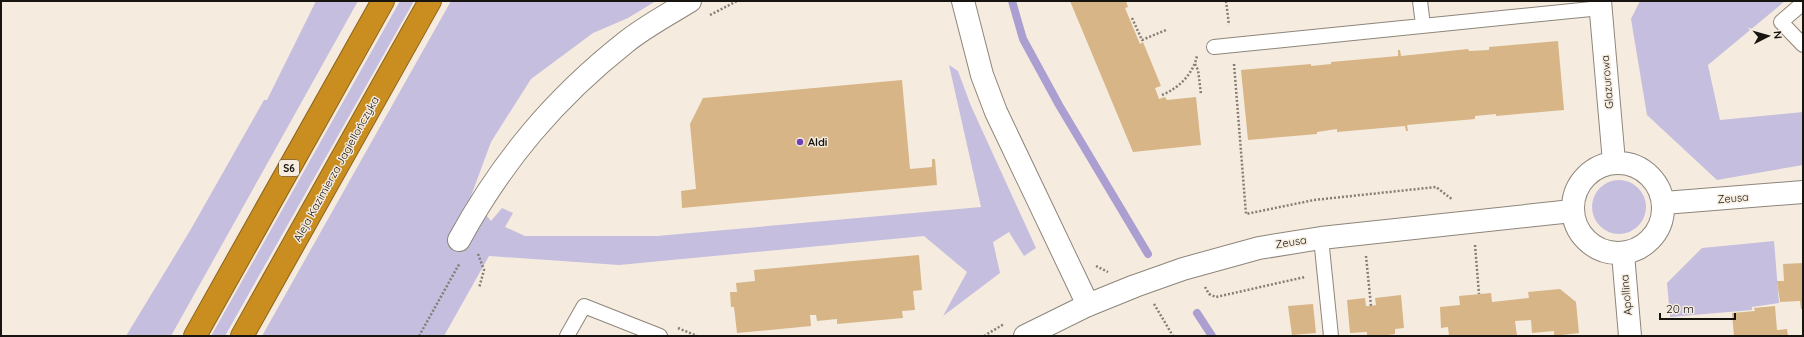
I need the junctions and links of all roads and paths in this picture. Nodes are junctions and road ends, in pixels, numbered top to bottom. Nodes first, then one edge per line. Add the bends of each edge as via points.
1 (383, 1) edge
2 (430, 1) edge
3 (690, 1) edge
4 (737, 1) edge
5 (963, 1) edge
6 (1226, 1) edge
7 (1420, 1) edge
8 (1803, 3) edge
9 (1600, 4) edge
10 (705, 18) dead end
11 (1132, 18) dead end
12 (1423, 26) junction
13 (1166, 30) dead end
14 (1232, 44) junction
15 (1803, 45) edge
16 (1214, 47) dead end
17 (1198, 49) dead end
18 (1195, 64) junction
19 (1201, 94) dead end
20 (1162, 95) dead end
21 (1614, 162) junction
22 (1803, 192) edge
23 (1456, 203) dead end
24 (1664, 203) junction
25 (1572, 211) junction
26 (1321, 238) junction
27 (1474, 243) dead end
28 (465, 247) joint
29 (1365, 250) dead end
30 (1623, 254) junction
31 (462, 262) dead end
32 (1308, 276) dead end
33 (1202, 280) dead end
34 (479, 288) dead end
35 (1479, 294) dead end
36 (1153, 304) dead end
37 (1088, 305) junction
38 (1371, 306) dead end
39 (1005, 324) dead end
40 (676, 328) dead end
41 (195, 336) edge
42 (242, 336) edge
43 (419, 336) edge
44 (567, 336) edge
45 (660, 336) edge
46 (697, 336) edge
47 (984, 336) edge
48 (1025, 336) edge
49 (1172, 336) edge
50 (1331, 336) edge
51 (1630, 336) edge

1 - 41 highway, S6
2 - 42 highway, Aleja Kazimierza Jagiellończyka
3 - 28 street via 627,41 565,94 534,128 480,201
4 - 10 path
5 - 37 street via 982,75 996,112
6 - 14 path
7 - 12 lane
8 - 15 lane via 1781,22
9 - 12 lane
9 - 21 street, Glazurowa
11 - 13 path via 1142,40
12 - 14 lane
14 - 16 lane
14 - 23 path via 1246,214 1314,200 1436,187
17 - 18 path
18 - 19 path
18 - 20 path via 1184,80 1172,91
21 - 24 street via 1631,164 1647,172 1658,186
21 - 25 street via 1597,168 1583,179 1574,194
22 - 24 street, Zeusa
24 - 30 street via 1662,221 1654,237 1640,248
25 - 26 street, Zeusa
25 - 30 street via 1577,229 1589,243 1605,252
26 - 37 street, Zeusa via 1259,248 1190,267
26 - 50 lane
27 - 35 path
28 - 34 path via 477,251 484,270
29 - 38 path
30 - 51 street, Apollina
31 - 43 path
32 - 33 path via 1216,296 1209,294
36 - 49 path
37 - 48 street, Zeusa
39 - 47 path
40 - 46 path
44 - 45 lane via 584,306

